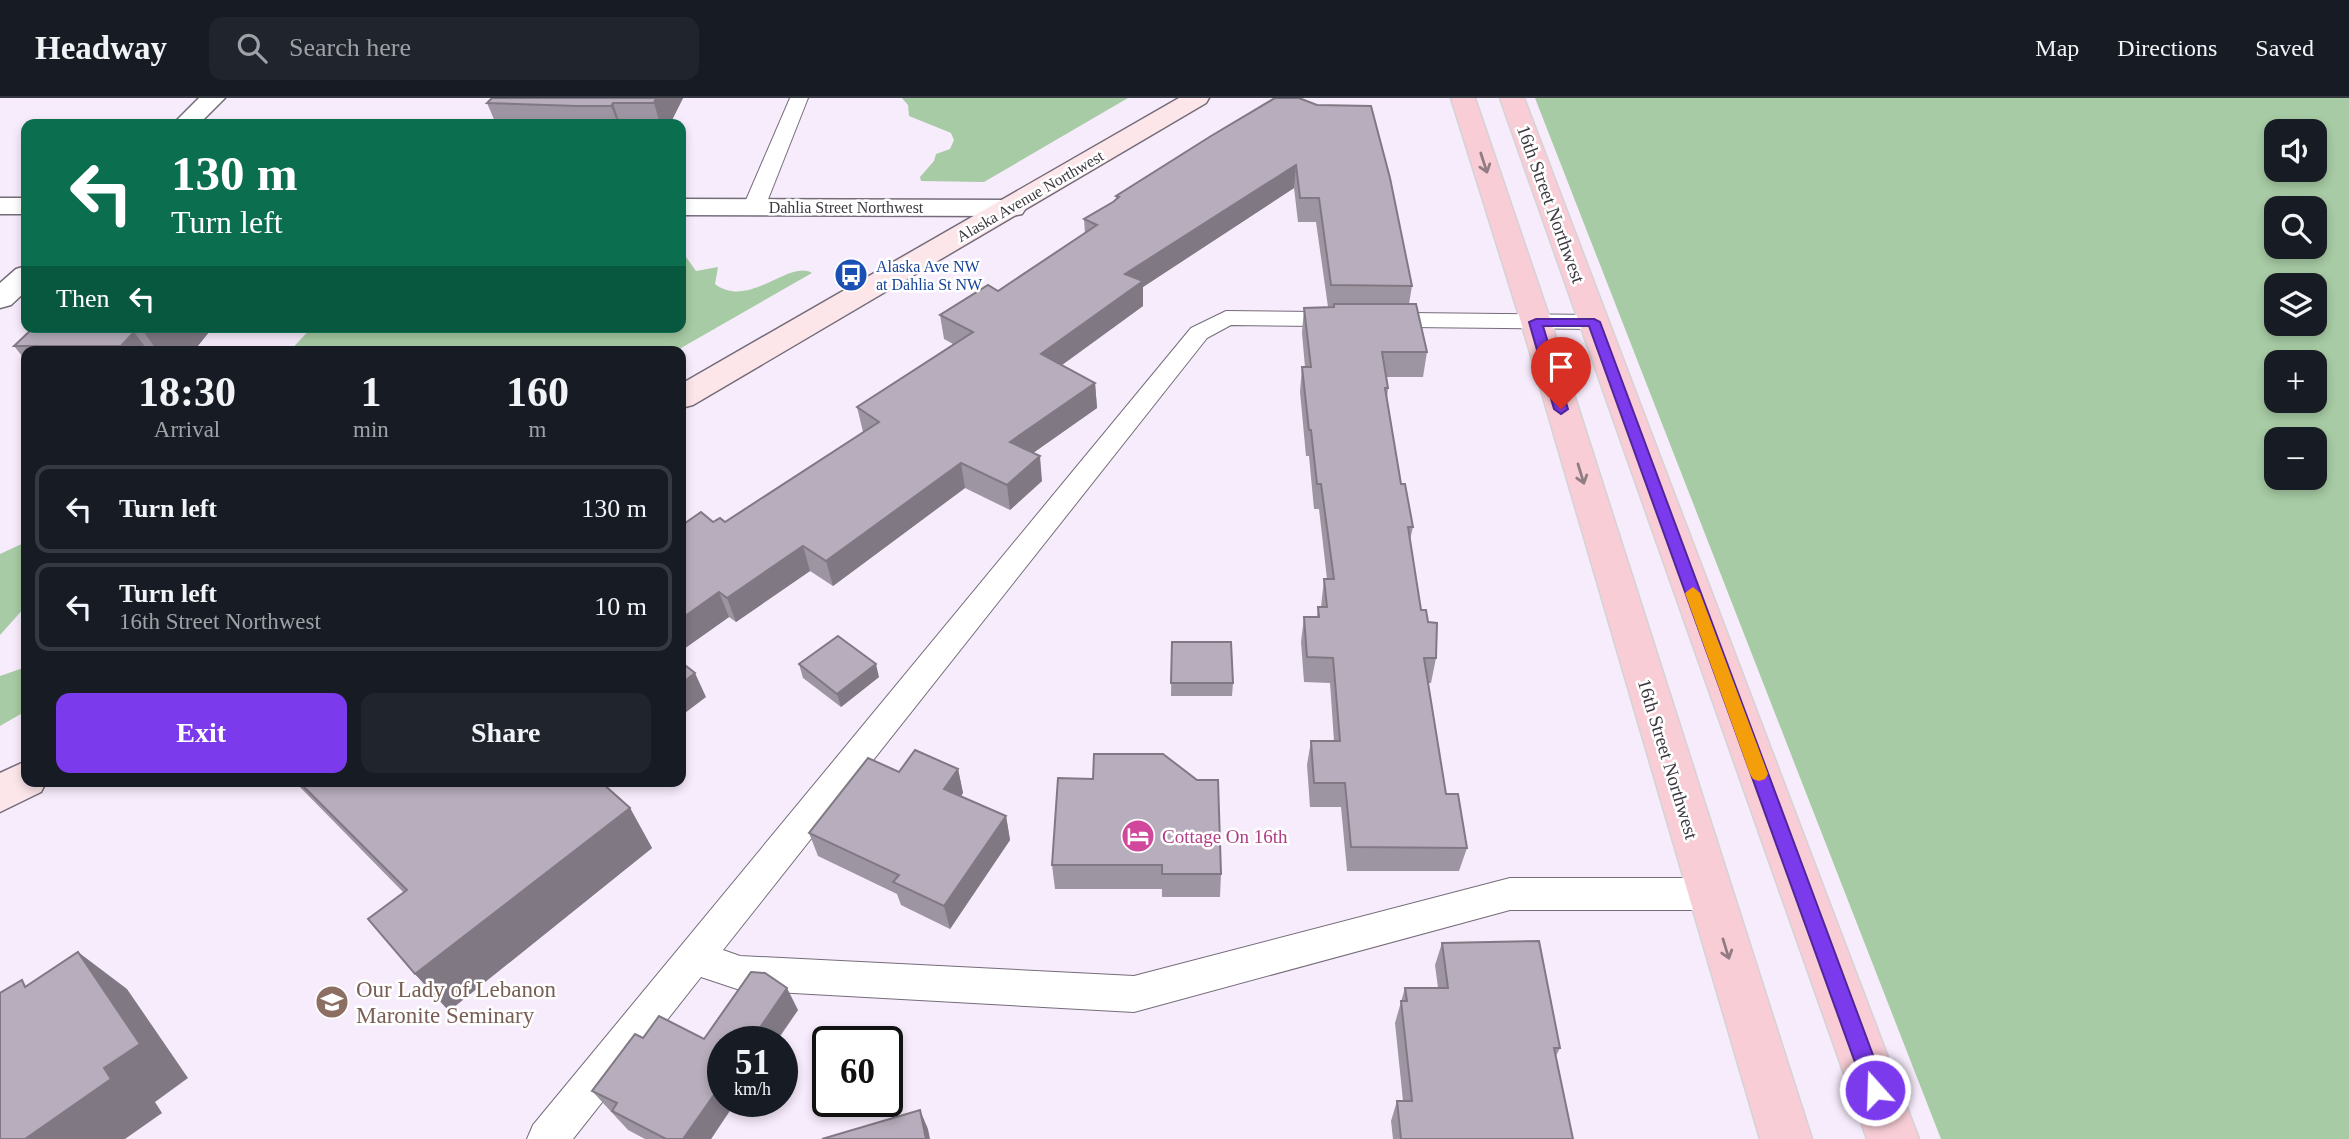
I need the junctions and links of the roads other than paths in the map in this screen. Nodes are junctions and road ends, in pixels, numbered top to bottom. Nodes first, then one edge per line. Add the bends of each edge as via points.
1 (213, 98) edge
2 (799, 98) edge
3 (1198, 98) edge
4 (1463, 98) edge
5 (1512, 98) edge
6 (190, 119) edge
7 (0, 206) edge
8 (21, 206) edge
9 (686, 207) edge
10 (754, 208) junction
11 (1012, 208) junction
12 (21, 280) edge
13 (0, 299) edge
14 (1536, 322) junction
15 (1594, 322) junction
16 (686, 395) edge
17 (21, 782) edge
18 (0, 794) edge
19 (1709, 894) junction
20 (694, 957) junction
21 (547, 1139) edge
22 (1786, 1139) edge
23 (1893, 1139) edge

1 - 6 street
2 - 10 lane
3 - 11 main road, Alaska Avenue Northwest
4 -> 14 main road, 16th Street Northwest
5 - 15 main road, 16th Street Northwest
7 - 8 street
9 - 10 street, Dahlia Street Northwest
10 - 11 street, Dahlia Street Northwest
11 - 16 main road, Alaska Avenue Northwest
12 - 13 street
14 - 15 lane
14 -> 19 main road, 16th Street Northwest
14 - 20 lane via 1226,318 1199,333
15 - 23 main road, 16th Street Northwest
17 - 18 main road
19 - 20 lane via 1510,894 1134,994 740,973
19 -> 22 main road, 16th Street Northwest
20 - 21 lane

